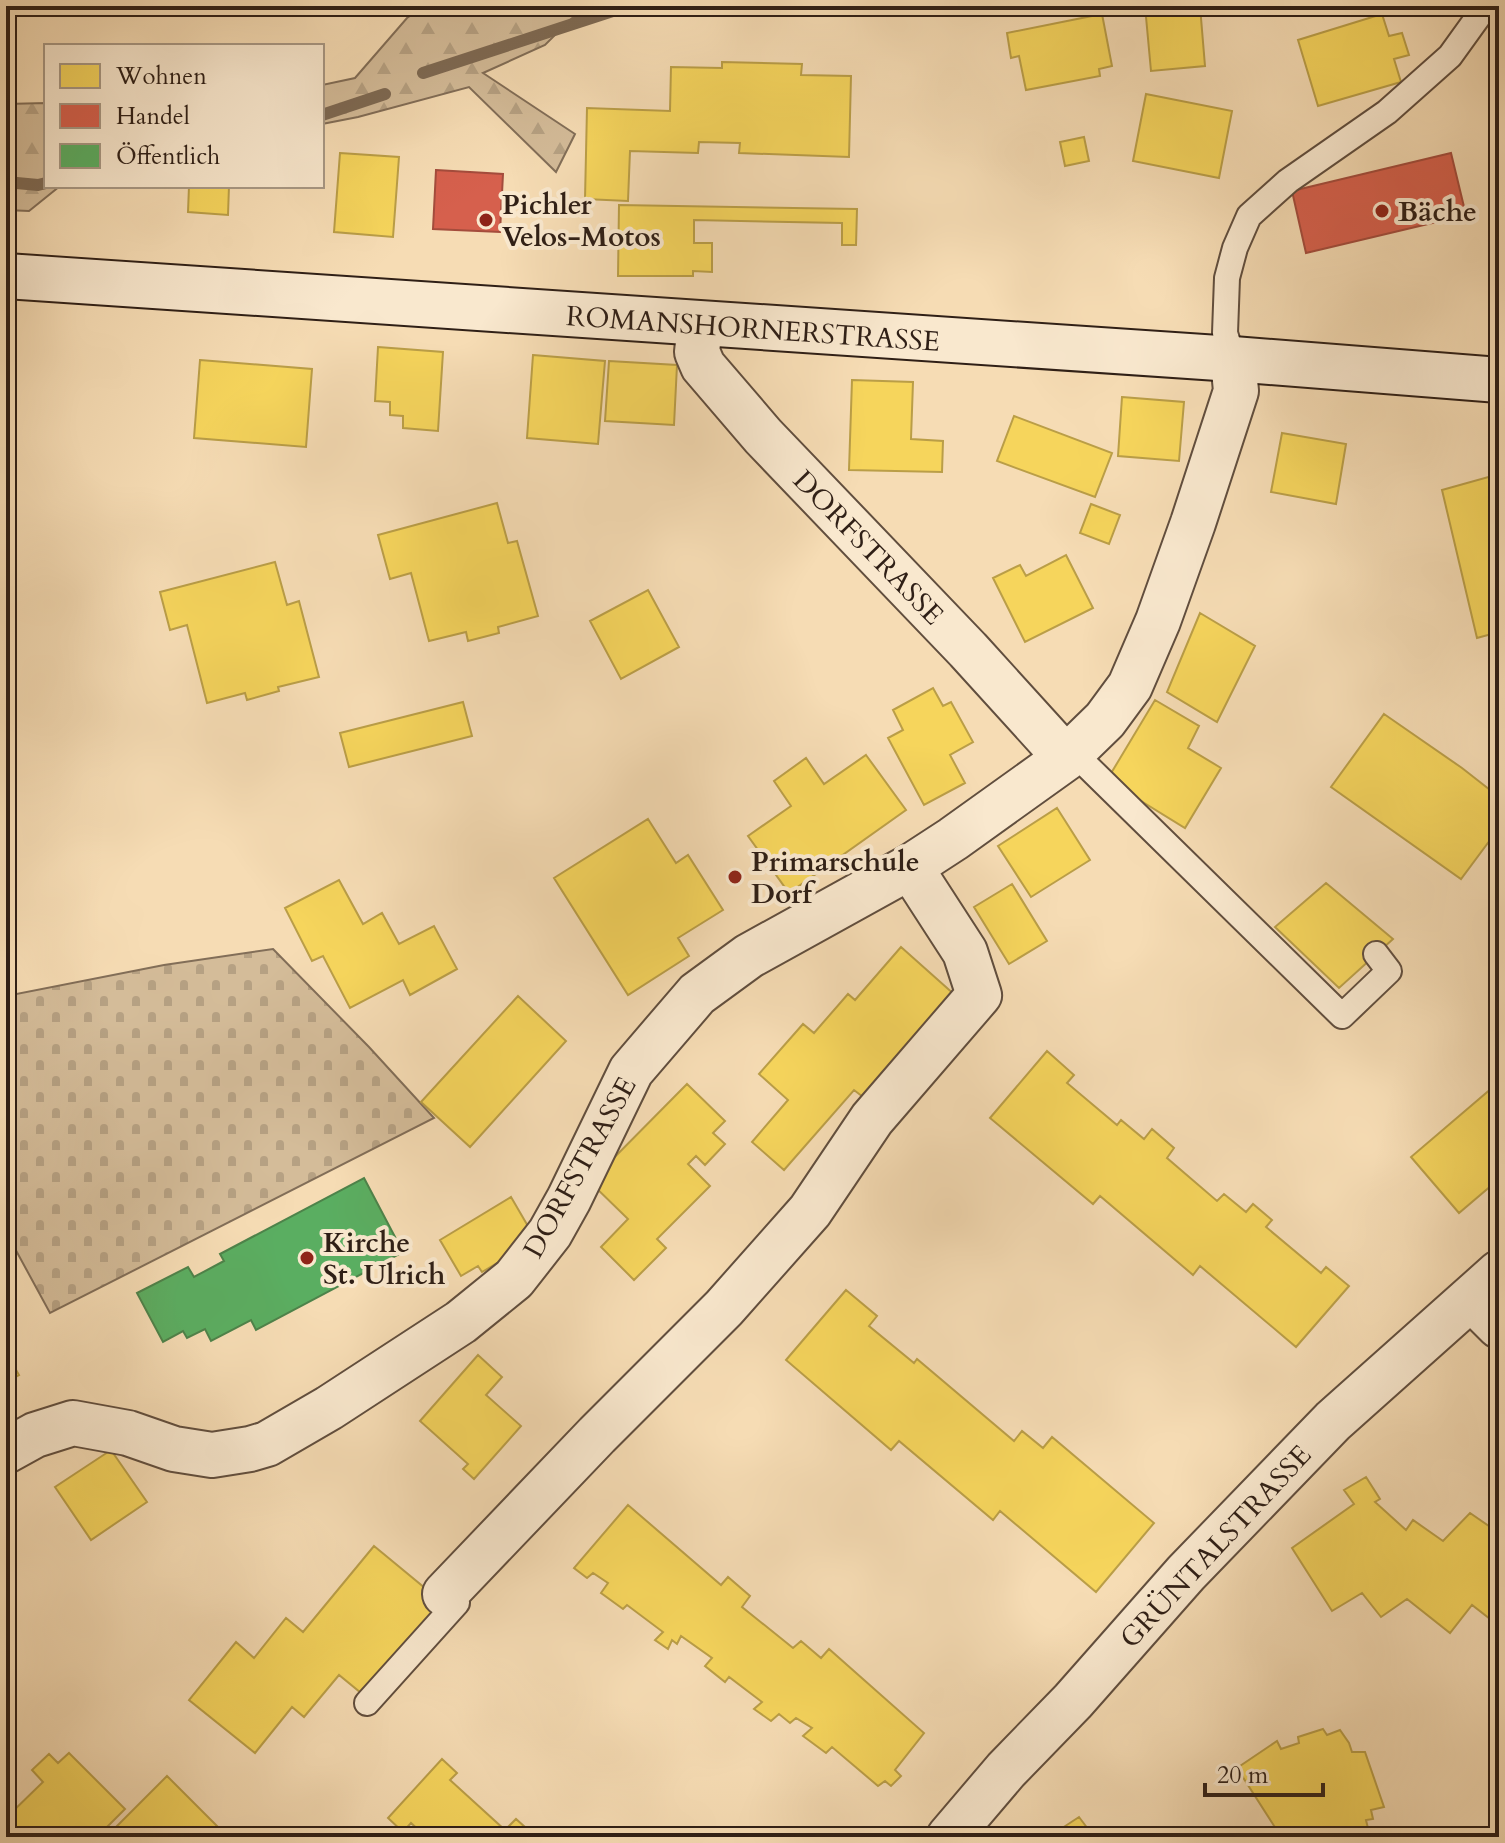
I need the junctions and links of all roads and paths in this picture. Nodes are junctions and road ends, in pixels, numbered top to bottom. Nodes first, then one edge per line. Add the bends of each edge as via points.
1 (1486, 6) edge
2 (6, 276) edge
3 (700, 324) junction
4 (1233, 359) junction
5 (1499, 380) edge
6 (1066, 758) junction
7 (910, 867) junction
8 (1376, 954) dead end
9 (1490, 1299) edge
10 (6, 1451) edge
11 (445, 1594) joint
12 (367, 1703) dead end
13 (949, 1837) edge

1 - 4 lane via 1450,56 1387,112 1288,181 1249,216 1227,278 1225,333
2 - 3 street, ROMANSHORNERSTRASSE
3 - 4 street, ROMANSHORNERSTRASSE
3 - 6 street, DORFSTRASSE via 697,352 703,366
4 - 5 street, ROMANSHORNERSTRASSE
4 - 6 street, DORFSTRASSE via 1236,391 1158,621 1130,686
6 - 7 street, DORFSTRASSE
6 - 8 lane via 1085,764 1342,1016 1389,971
7 - 10 street, DORFSTRASSE via 749,956 697,994 631,1071 550,1233 514,1279 461,1322 329,1408 267,1444 212,1455 73,1423
7 - 11 street via 965,952 979,995 872,1119 810,1211 724,1308
9 - 13 street, GRÜNTALSTRASSE via 1333,1421 1186,1573
11 - 12 lane via 457,1603

